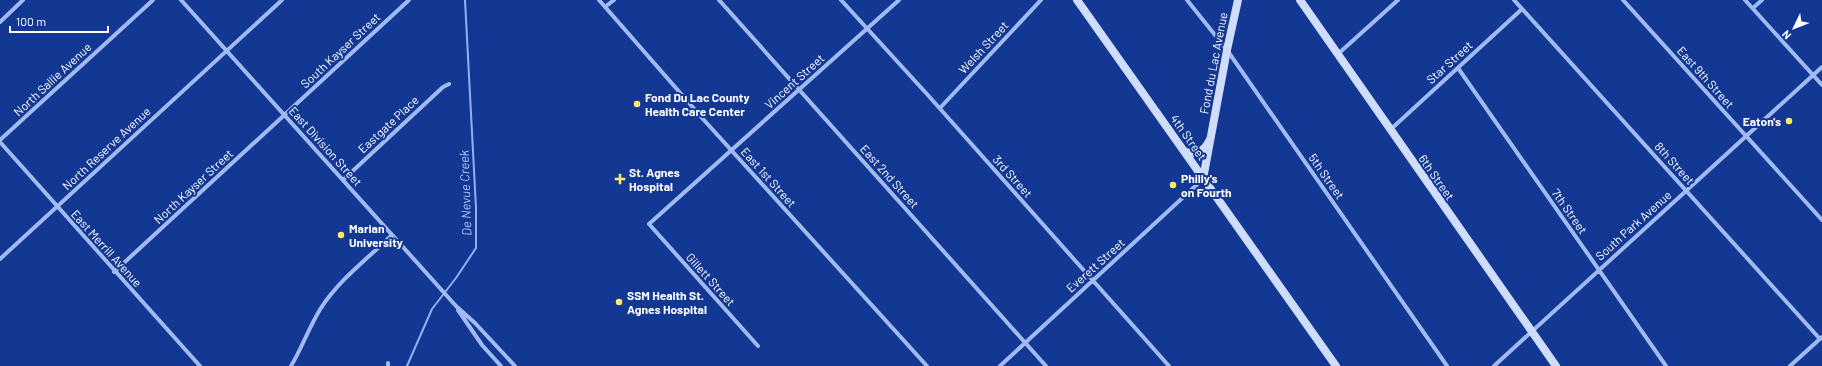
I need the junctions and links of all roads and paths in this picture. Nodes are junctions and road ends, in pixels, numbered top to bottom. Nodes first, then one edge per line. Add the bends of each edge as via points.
1 (23, 0) edge
2 (153, 0) edge
3 (181, 0) edge
4 (282, 0) edge
5 (409, 0) edge
6 (599, 0) edge
7 (614, 0) edge
8 (719, 0) edge
9 (841, 0) edge
10 (899, 0) edge
11 (1041, 0) edge
12 (1077, 0) edge
13 (1187, 0) edge
14 (1238, 0) edge
15 (1300, 0) edge
16 (1398, 0) edge
17 (1514, 0) edge
18 (1623, 0) edge
19 (1745, 0) edge
20 (1762, 0) edge
21 (605, 7) junction
22 (1753, 8) junction
23 (1522, 9) junction
24 (0, 22) edge
25 (867, 29) junction
26 (1227, 50) junction
27 (226, 51) junction
28 (1337, 54) junction
29 (1822, 67) edge
30 (1458, 68) junction
31 (1813, 75) junction
32 (448, 84) dead end
33 (1822, 85) edge
34 (800, 90) junction
35 (940, 108) junction
36 (284, 116) junction
37 (1390, 130) junction
38 (1746, 136) junction
39 (1211, 138) junction
40 (0, 141) edge
41 (731, 149) junction
42 (1184, 151) junction
43 (1203, 179) junction
44 (343, 180) junction
45 (1686, 191) junction
46 (57, 206) junction
47 (1822, 220) edge
48 (649, 224) joint
49 (392, 235) junction
50 (0, 259) edge
51 (1599, 270) junction
52 (114, 272) junction
53 (1093, 280) junction
54 (456, 306) junction
55 (1531, 331) junction
56 (1821, 338) edge
57 (1025, 343) junction
58 (758, 346) dead end
59 (200, 366) edge
60 (291, 366) edge
61 (501, 366) edge
62 (515, 366) edge
63 (927, 366) edge
64 (1000, 366) edge
65 (1046, 366) edge
66 (1169, 366) edge
67 (1336, 366) edge
68 (1448, 366) edge
69 (1494, 366) edge
70 (1556, 366) edge
71 (1666, 366) edge
72 (1790, 366) edge

1 - 24 street
2 - 40 street, North Sallie Avenue
3 - 27 street, East Division Street
4 - 27 street, North Reserve Avenue
5 - 36 street, South Kayser Street
6 - 21 street, East 1st Street
7 - 21 street
8 - 34 street, East 2nd Street
9 - 25 street, 3rd Street
10 - 25 street, Vincent Street
11 - 35 street, Welsh Street
12 - 42 street, 4th Street
13 - 26 street, 5th Street
14 - 26 street, Fond du Lac Avenue
15 - 28 street, 6th Street
16 - 28 street
17 - 23 street, 8th Street
18 - 38 street, East 9th Street
19 - 22 street
20 - 22 street
21 - 41 street, East 1st Street
22 - 31 street
23 - 30 street, Star Street
23 - 45 street, 8th Street
25 - 34 street, Vincent Street
25 - 35 street, 3rd Street
26 - 39 street, Fond du Lac Avenue
26 - 68 street, 5th Street
27 - 36 street, East Division Street
27 - 46 street, North Reserve Avenue
28 - 37 street, 6th Street
29 - 31 street, South Park Avenue
30 - 37 street, Star Street
30 - 51 street, 7th Street
31 - 33 street
31 - 38 street, South Park Avenue
32 - 44 street, Eastgate Place
34 - 41 street, Vincent Street
34 - 57 street, East 2nd Street
35 - 53 street, 3rd Street
36 - 44 street, East Division Street
36 - 52 street, North Kayser Street
37 - 55 street, 6th Street
38 - 45 street, South Park Avenue
38 - 47 street, East 9th Street
39 - 42 street via 1199,151 1192,154
39 - 43 street, Fond du Lac Avenue
40 - 46 street, East Merrill Avenue
41 - 48 street, Vincent Street
41 - 63 street, East 1st Street
42 - 43 street, 4th Street
43 - 53 street, Everett Street
43 - 67 street, 4th Street
44 - 49 street, East Division Street
45 - 51 street, South Park Avenue
45 - 56 street, 8th Street
46 - 50 street, North Reserve Avenue
46 - 52 street, East Merrill Avenue
48 - 58 street, Gillett Street
49 - 54 street, East Division Street
49 - 60 street via 328,298
51 - 55 street, South Park Avenue
51 - 71 street, 7th Street
52 - 59 street, East Merrill Avenue
53 - 57 street, Everett Street
53 - 66 street, 3rd Street
54 - 61 street, East Division Street via 474,334
54 - 62 street, East Division Street
55 - 69 street, South Park Avenue
55 - 70 street, 6th Street
56 - 72 street
57 - 64 street, Everett Street
57 - 65 street, East 2nd Street

